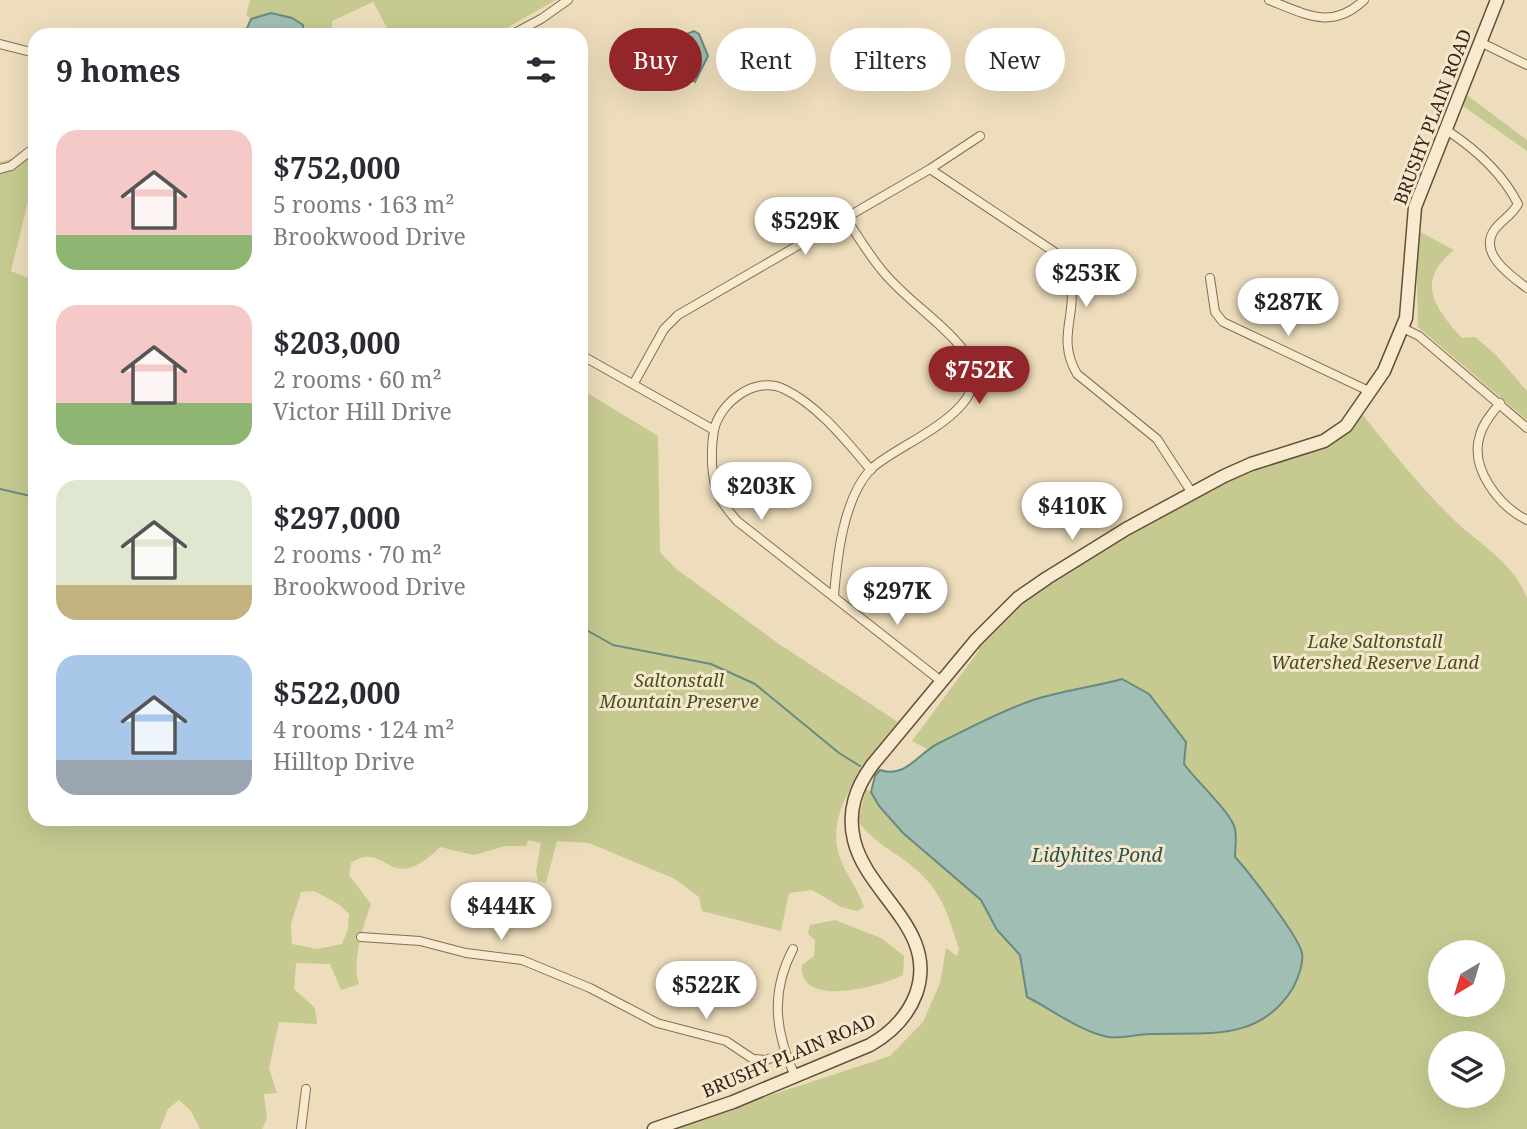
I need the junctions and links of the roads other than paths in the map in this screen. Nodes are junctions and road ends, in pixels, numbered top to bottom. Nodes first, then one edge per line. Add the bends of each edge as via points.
1 (568, 0) edge
2 (1269, 0) edge
3 (1364, 0) edge
4 (1497, 0) edge
5 (524, 28) edge
6 (1480, 42) junction
7 (0, 44) edge
8 (28, 51) edge
9 (1527, 65) edge
10 (1445, 129) junction
11 (980, 136) dead end
12 (28, 153) edge
13 (0, 169) edge
14 (930, 169) junction
15 (845, 217) junction
16 (1210, 278) dead end
17 (1527, 288) edge
18 (1403, 328) junction
19 (588, 359) edge
20 (634, 383) junction
21 (1371, 392) junction
22 (1500, 403) junction
23 (1527, 428) edge
24 (714, 430) junction
25 (871, 470) junction
26 (1192, 492) junction
27 (1527, 520) edge
28 (834, 596) junction
29 (941, 681) junction
30 (361, 937) dead end
31 (793, 949) dead end
32 (785, 1053) junction
33 (795, 1076) junction
34 (306, 1090) dead end
35 (301, 1129) edge
36 (654, 1129) edge

1 - 5 street
2 - 3 street via 1326,19 1341,17
4 - 6 main road, BRUSHY PLAIN ROAD
6 - 9 street
6 - 10 main road, BRUSHY PLAIN ROAD
7 - 8 street
10 - 17 street via 1482,156 1512,192 1518,204 1493,231 1490,244 1503,270
10 - 18 main road, BRUSHY PLAIN ROAD via 1413,219 1410,294
11 - 14 street
12 - 13 street
14 - 15 street
14 - 26 street via 1056,253 1068,268 1074,292 1066,344 1070,362 1077,373 1157,439
15 - 20 street via 678,315 664,329
15 - 25 street via 885,274 965,352 974,380 968,397 926,436
16 - 21 street via 1215,312 1223,322
18 - 21 main road, BRUSHY PLAIN ROAD
18 - 22 street
19 - 20 street
20 - 24 street
21 - 26 main road, BRUSHY PLAIN ROAD via 1354,418 1331,437 1251,464
22 - 23 street
22 - 27 street via 1480,434 1478,462 1505,506
24 - 25 street via 732,401 750,388 783,388 842,437
24 - 28 street via 713,463 721,501 737,520
25 - 28 street via 843,526
26 - 29 main road, BRUSHY PLAIN ROAD via 1021,596
28 - 29 street
29 - 33 main road, BRUSHY PLAIN ROAD via 866,774 851,816 859,854 912,935 920,973 915,997 905,1016 881,1038
30 - 32 street via 420,941 522,960 657,1023 726,1041 753,1059
31 - 32 street via 776,1001
32 - 33 street
33 - 36 main road, BRUSHY PLAIN ROAD
34 - 35 street

